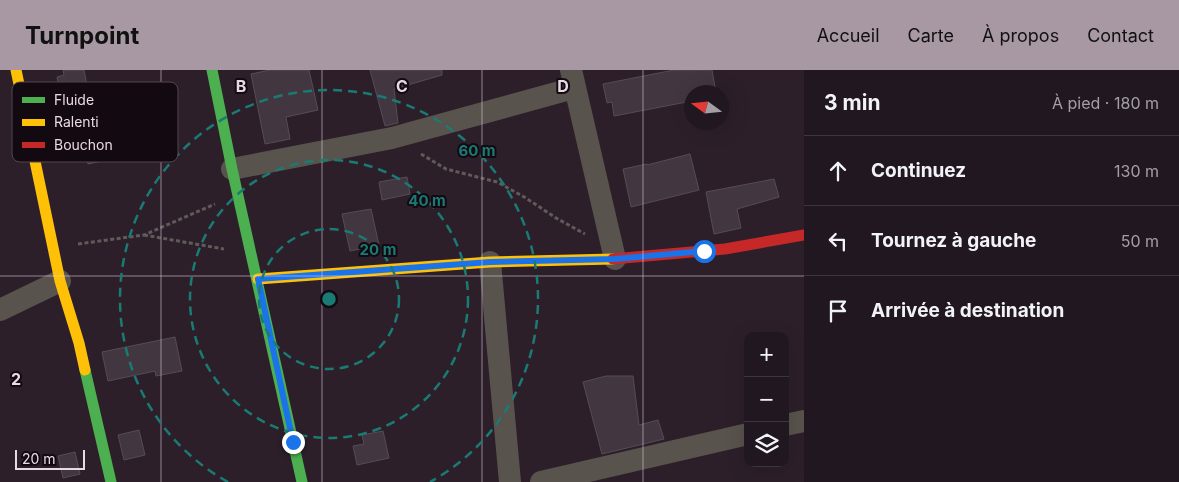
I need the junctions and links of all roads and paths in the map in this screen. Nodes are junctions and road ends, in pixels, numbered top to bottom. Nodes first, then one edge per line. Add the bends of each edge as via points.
1 (212, 70) edge
2 (573, 79) edge
3 (392, 138) junction
4 (35, 162) edge
5 (232, 169) junction
6 (216, 204) dead end
7 (144, 235) junction
8 (588, 235) dead end
9 (804, 235) edge
10 (53, 248) junction
11 (615, 259) junction
12 (490, 262) junction
13 (255, 266) junction
14 (258, 279) junction
15 (60, 281) junction
16 (0, 310) edge
17 (804, 421) edge
18 (789, 424) edge
19 (744, 435) edge
20 (111, 482) edge
21 (302, 482) edge
22 (510, 482) edge
23 (541, 482) edge

1 - 5 street
2 - 3 street
2 - 11 street
3 - 5 street
3 - 8 path via 446,169 496,182
4 - 10 street
5 - 13 street
6 - 7 path
7 - 10 path
7 - 13 path via 225,249
9 - 11 street via 725,250
10 - 15 street
11 - 12 street
12 - 14 street
12 - 22 street
13 - 14 street
14 - 21 street
15 - 16 street
15 - 20 street via 79,343
17 - 18 street
19 - 23 street

